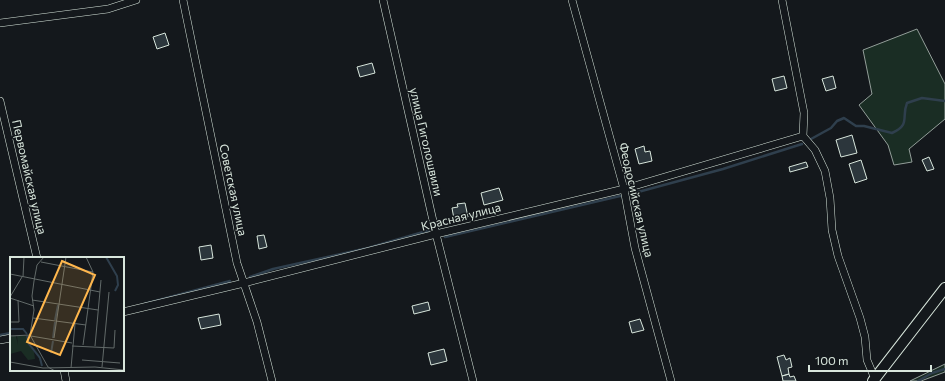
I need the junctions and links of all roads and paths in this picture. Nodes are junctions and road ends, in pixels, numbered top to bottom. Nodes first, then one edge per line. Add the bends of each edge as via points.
1 (136, 0) edge
2 (182, 0) edge
3 (383, 0) edge
4 (572, 0) edge
5 (782, 0) edge
6 (0, 23) edge
7 (0, 101) edge
8 (803, 136) junction
9 (624, 189) junction
10 (436, 234) junction
11 (37, 257) edge
12 (244, 284) junction
13 (945, 288) edge
14 (124, 312) edge
15 (10, 338) edge
16 (0, 340) edge
17 (64, 371) edge
18 (874, 380) edge
19 (66, 381) edge
20 (272, 381) edge
21 (473, 381) edge
22 (671, 381) edge

1 - 6 street via 108,9
2 - 12 street, Советская улица via 237,263
3 - 10 street, улица Гиголошвили
4 - 9 street, Феодосийская улица
5 - 8 street via 804,113
7 - 11 street, Первомайская улица
8 - 9 street, Красная улица
8 - 18 street via 815,150 825,171 832,230 838,256 860,318 867,360
9 - 10 street, Красная улица
9 - 22 street, Феодосийская улица via 635,248
10 - 12 street, Красная улица
10 - 21 street, улица Гиголошвили
12 - 14 street, Красная улица
12 - 20 street, Советская улица
13 - 18 street
15 - 16 street
17 - 19 street

